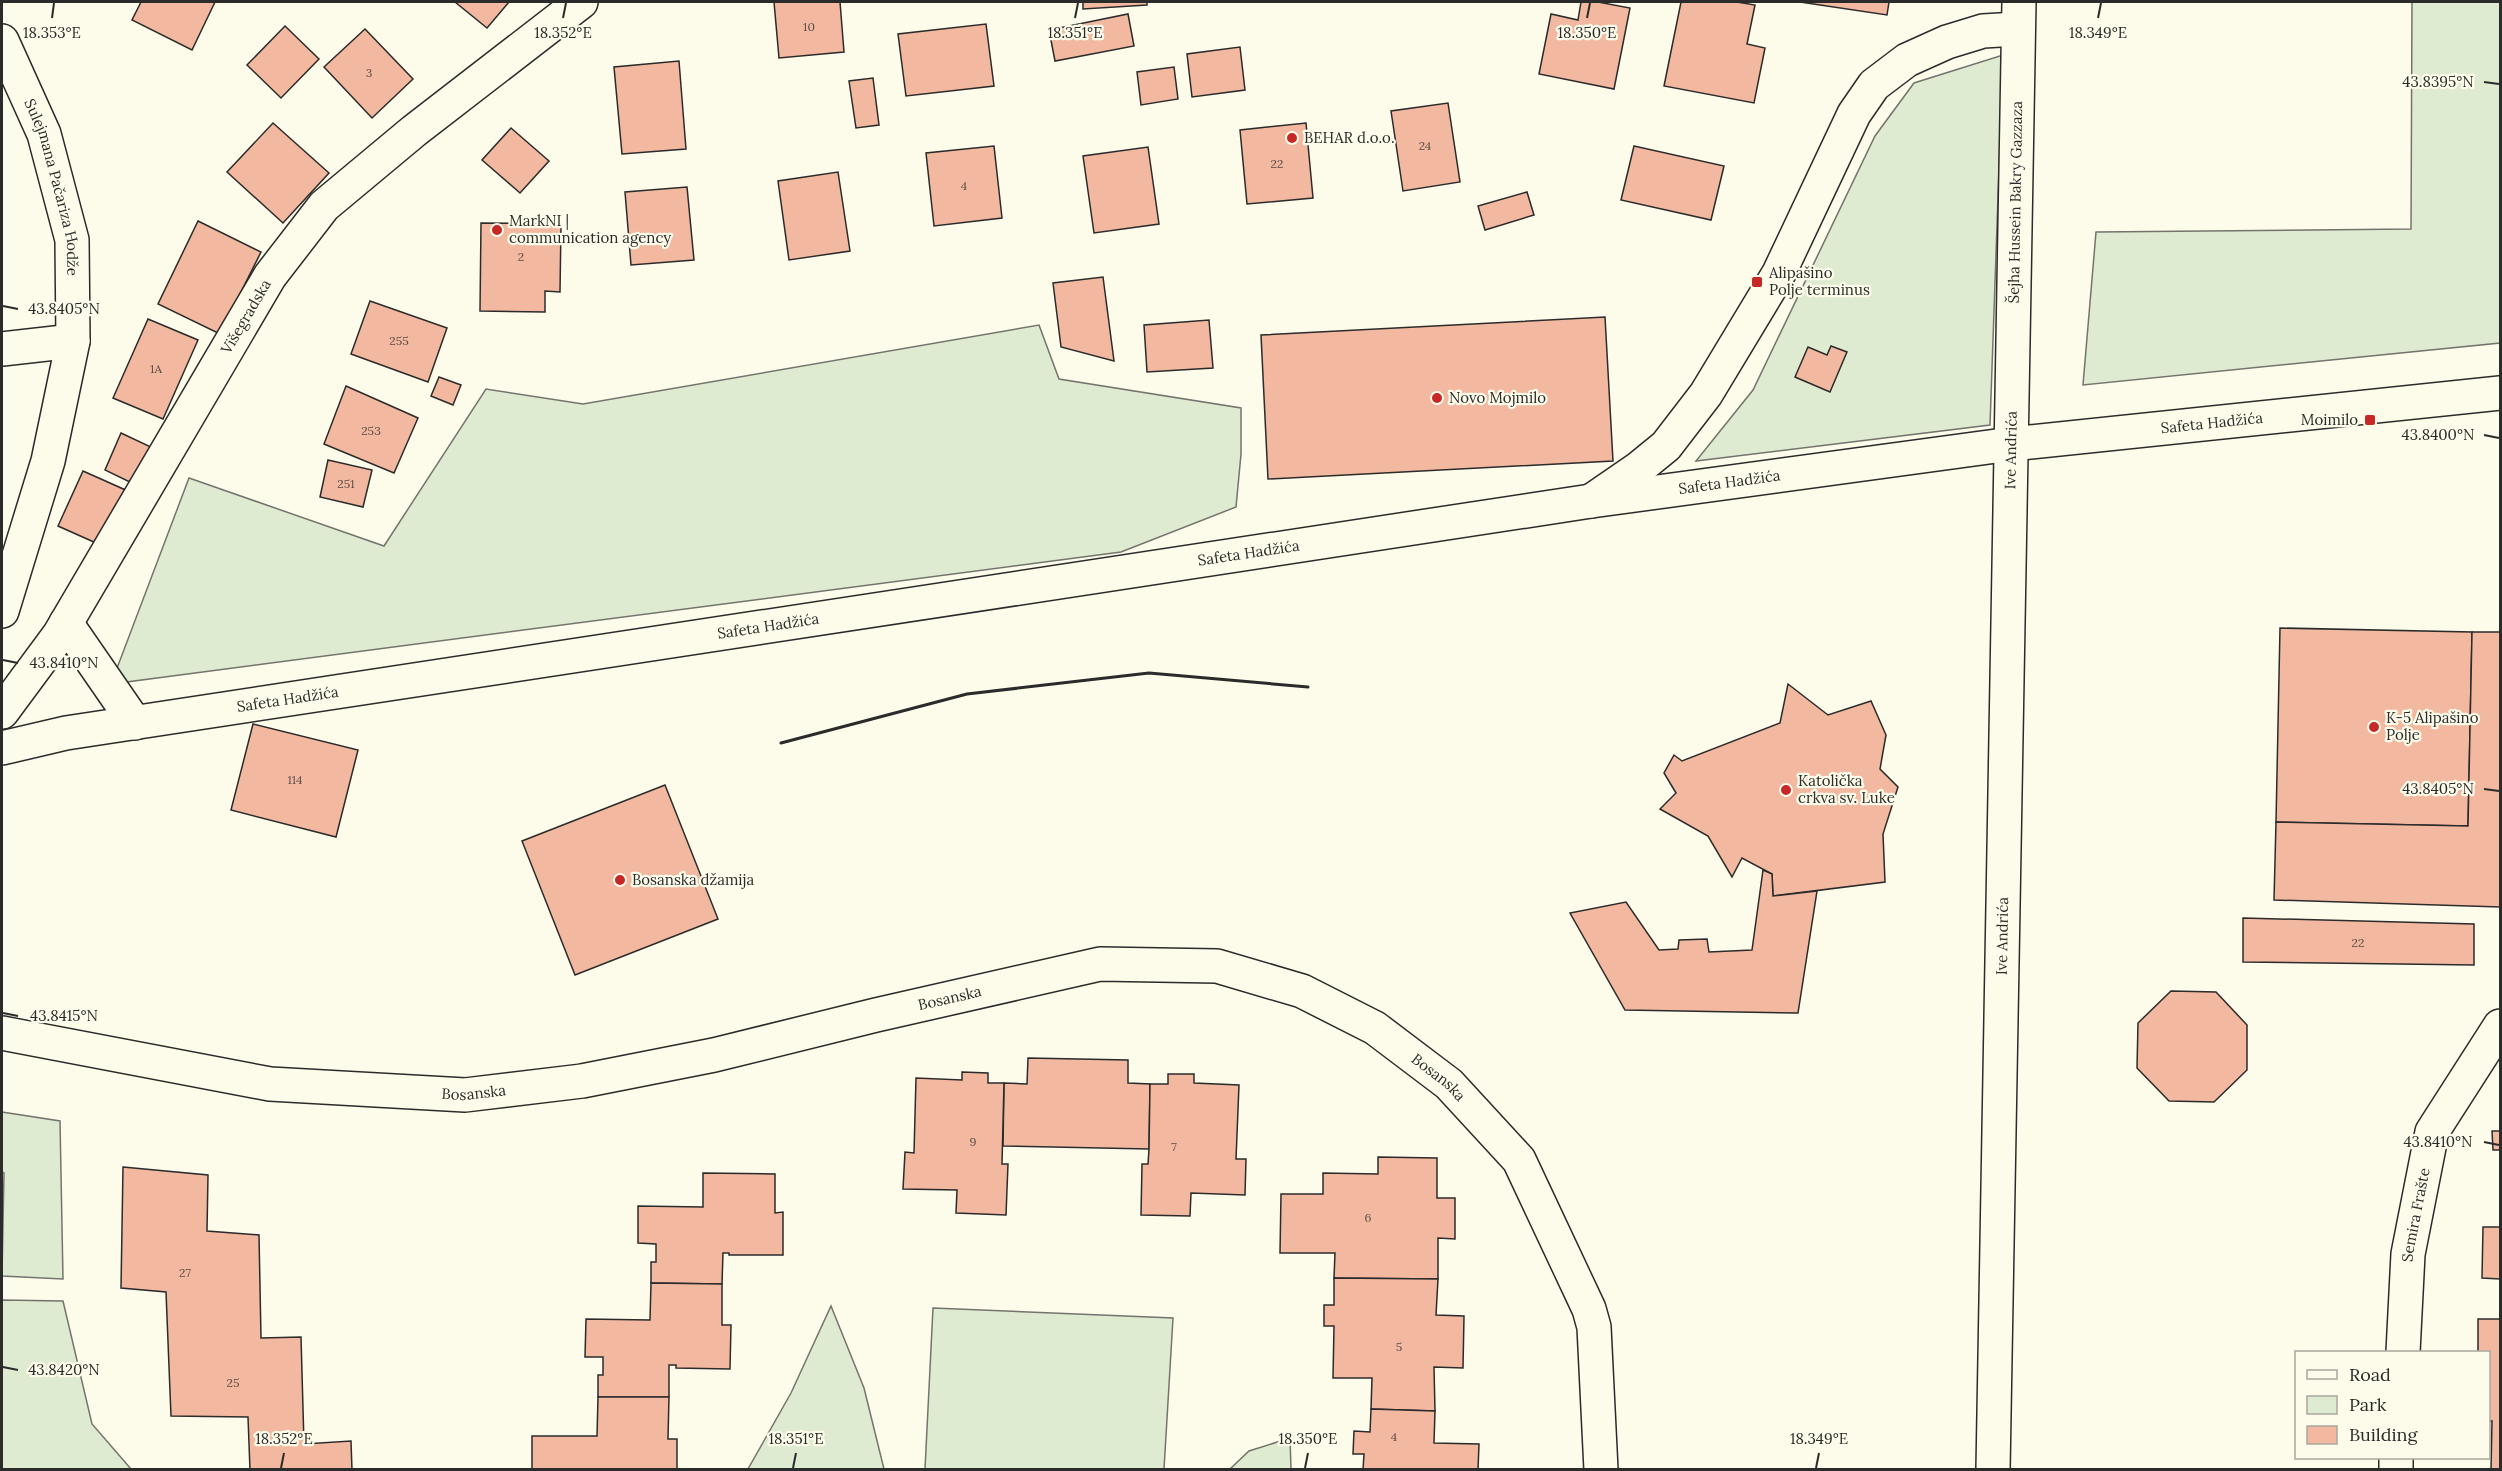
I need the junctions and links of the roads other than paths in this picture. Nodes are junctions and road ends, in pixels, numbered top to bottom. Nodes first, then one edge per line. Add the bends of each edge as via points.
1 (581, 2) edge
2 (2018, 15) edge
3 (2, 41) edge
4 (73, 341) junction
5 (2, 349) edge
6 (2500, 393) edge
7 (2012, 403) joint
8 (2012, 444) junction
9 (1591, 501) junction
10 (2, 611) edge
11 (66, 623) junction
12 (2, 712) edge
13 (135, 723) junction
14 (2, 742) edge
15 (2500, 1026) edge
16 (2, 1033) edge
17 (2403, 1351) edge
18 (1601, 1470) edge
19 (1993, 1470) edge

1 - 11 street, Višegradska via 324,206 270,276
2 - 7 street, Šejha Hussein Bakry Gazzaza
2 - 9 street via 1908,60 1874,85 1854,114 1779,273 1706,394 1666,446
3 - 4 street, Sulejmana Pačariza Hodže via 44,134 72,240
4 - 5 street
4 - 10 street, Sulejmana Pačariza Hodže via 48,461
6 - 8 street, Safeta Hadžića
7 - 8 street, Ive Andrića
8 - 9 street, Safeta Hadžića
8 - 19 street, Ive Andrića
9 - 13 street, Safeta Hadžića
11 - 12 street, Višegradska
11 - 13 street
13 - 14 street, Safeta Hadžića
15 - 17 street, Semira Frašte via 2432,1132 2408,1254
16 - 18 street, Bosanska via 270,1084 465,1095 582,1081 714,1055 1100,964 1216,966 1302,991 1375,1028 1449,1084 1519,1160 1594,1327

